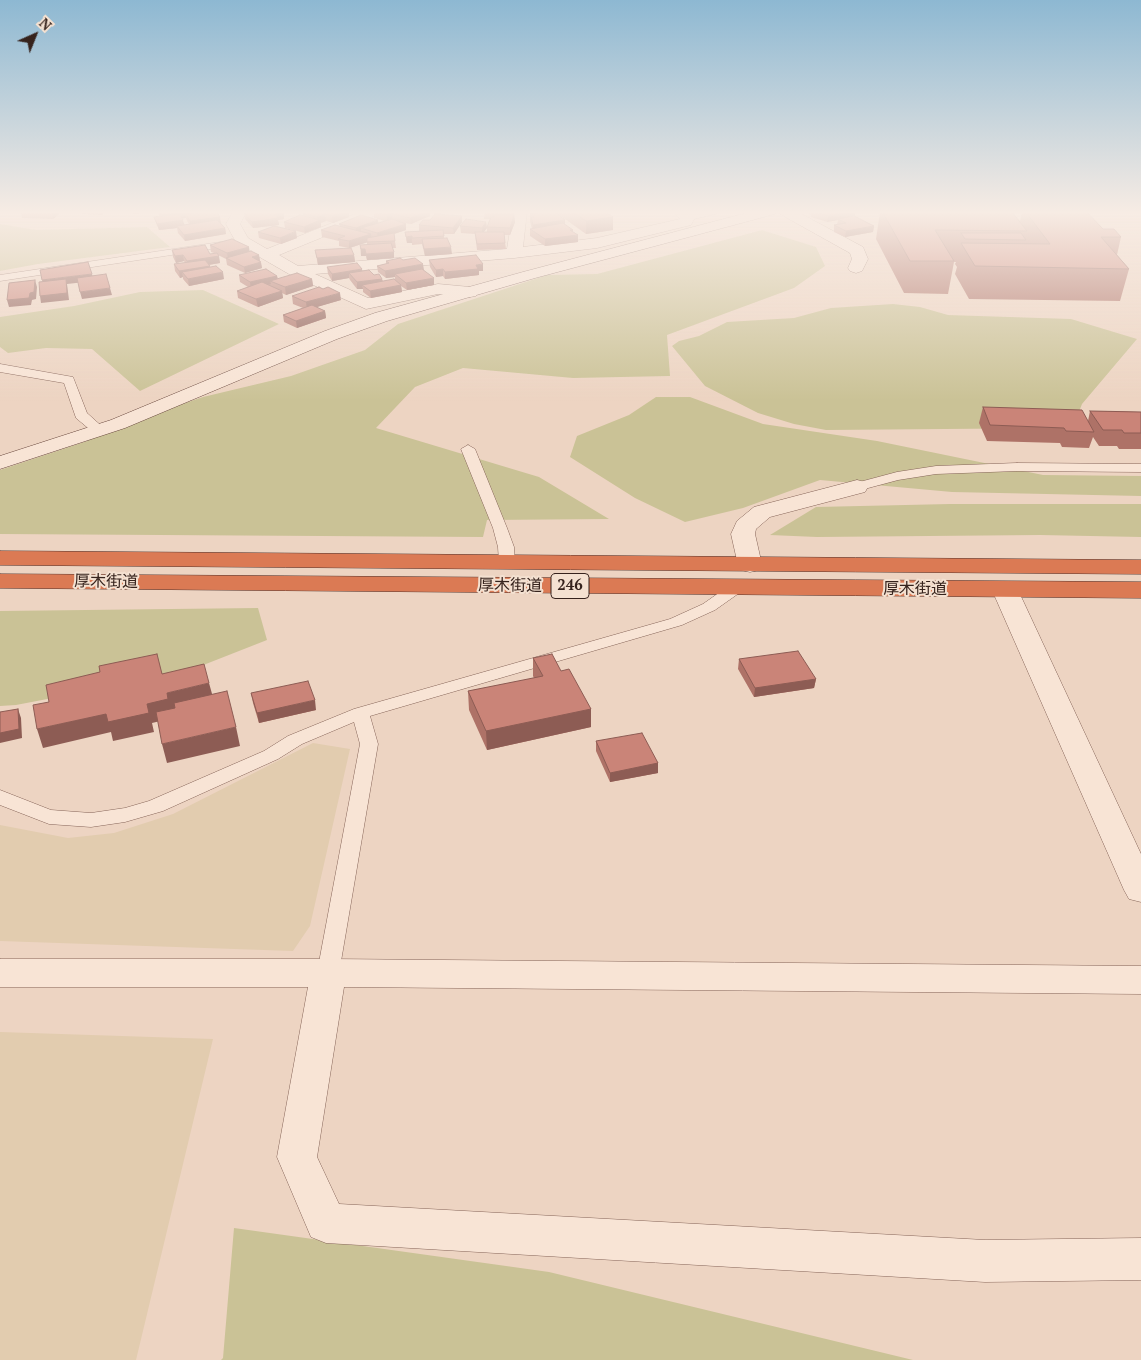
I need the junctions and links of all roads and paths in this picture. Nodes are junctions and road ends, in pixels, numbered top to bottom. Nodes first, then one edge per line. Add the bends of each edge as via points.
1 (23, 274) edge
2 (303, 274) edge
3 (534, 274) edge
4 (0, 278) edge
5 (470, 292) junction
6 (0, 368) edge
7 (99, 430) junction
8 (468, 449) dead end
9 (0, 463) edge
10 (1141, 468) edge
11 (857, 487) joint
12 (0, 558) edge
13 (507, 562) junction
14 (750, 565) junction
15 (1141, 567) edge
16 (0, 581) edge
17 (736, 588) junction
18 (1005, 590) junction
19 (1141, 590) edge
20 (360, 713) junction
21 (0, 797) edge
22 (1141, 890) edge
23 (0, 973) edge
24 (328, 973) junction
25 (1141, 980) edge
26 (1141, 1259) edge

1 - 4 lane
2 - 5 street via 366,304 438,289
3 - 5 street
5 - 7 street via 381,317
6 - 7 lane via 69,380 81,415
7 - 9 street
8 - 13 lane via 500,528
10 - 11 lane via 936,470
11 - 14 street via 762,512 745,526 743,534
12 - 13 highway, 厚木街道 / 246
13 - 14 highway, 厚木街道 / 246
14 - 15 highway, 厚木街道 / 246
16 - 17 highway, 厚木街道 / 246
17 - 18 highway, 厚木街道 / 246
17 - 20 lane via 709,607 676,622
18 - 19 highway, 厚木街道 / 246
18 - 22 street
20 - 21 lane via 156,806 125,815 91,820 49,817
20 - 24 lane via 369,744
23 - 24 street
24 - 25 street
24 - 26 street via 297,1157 326,1223 985,1261

